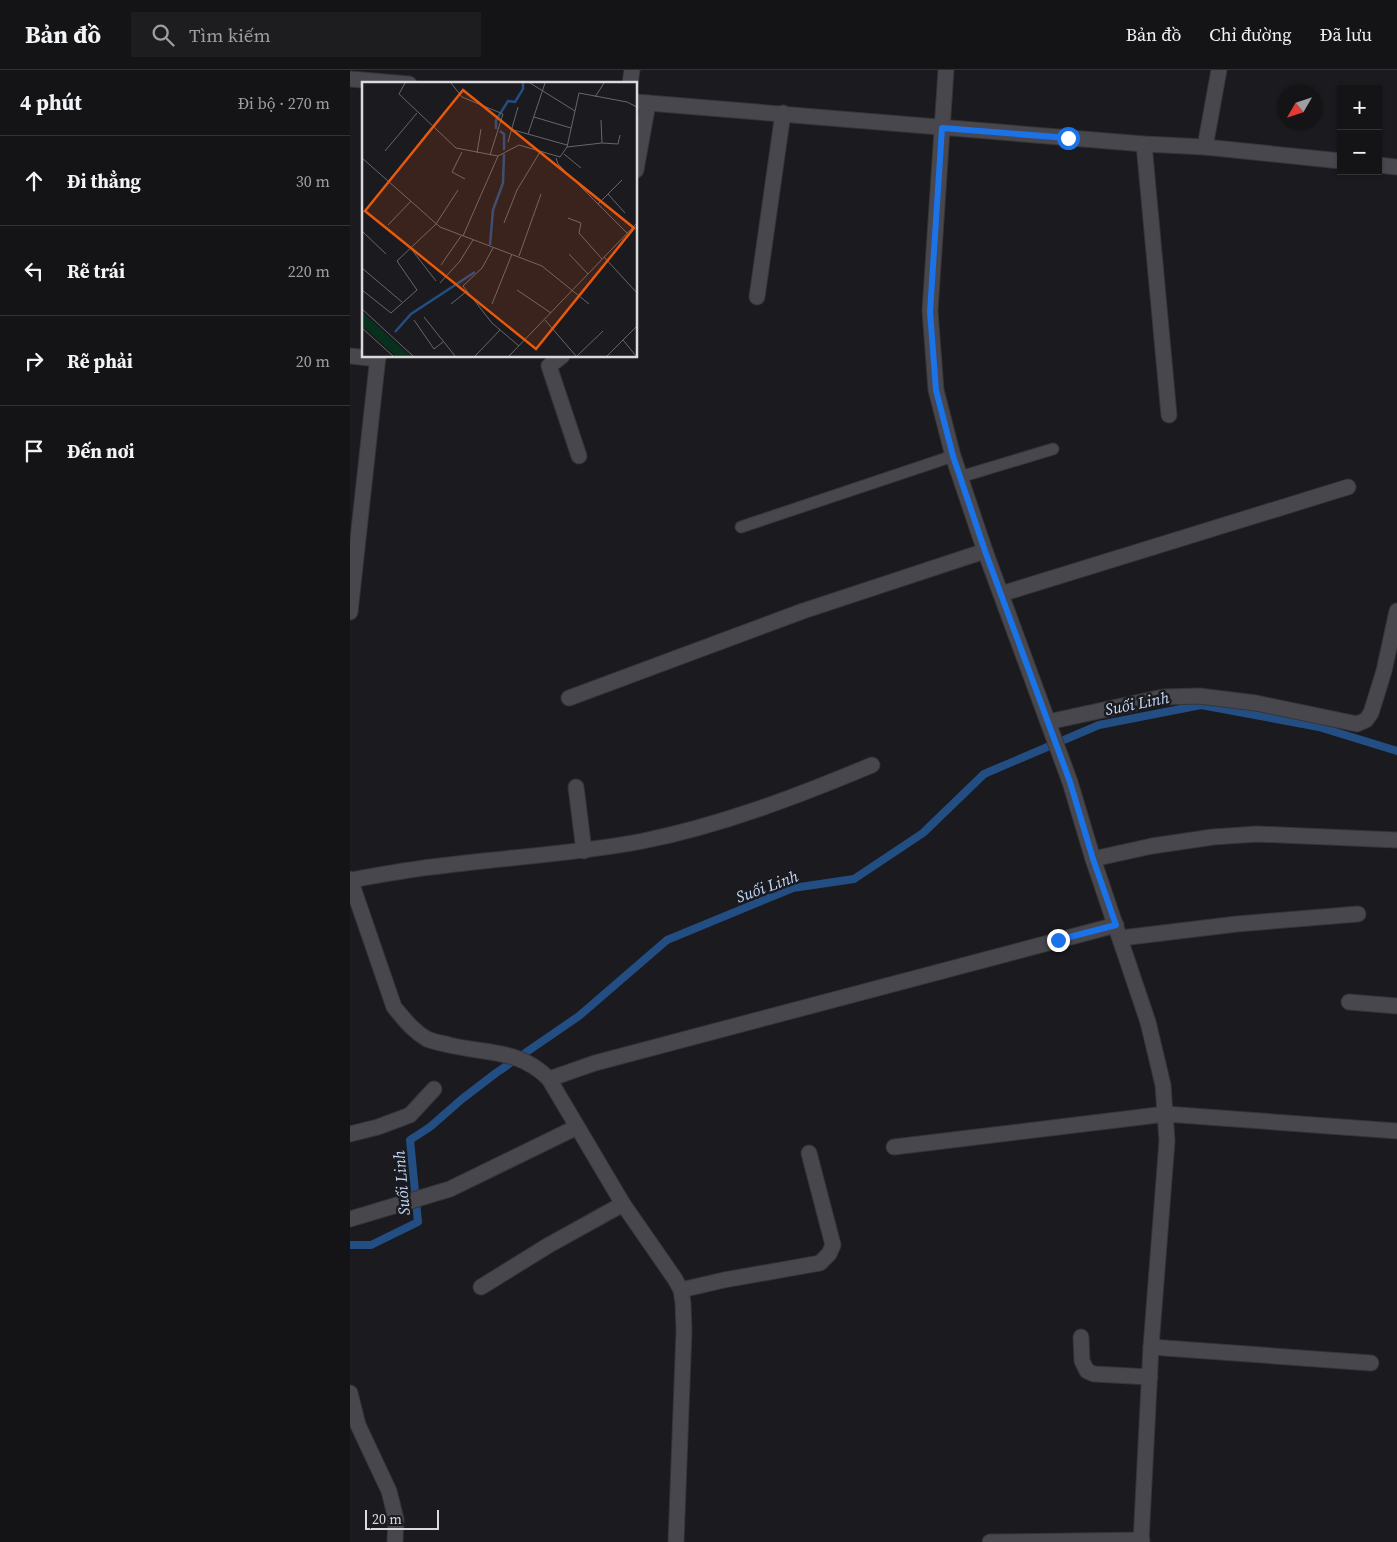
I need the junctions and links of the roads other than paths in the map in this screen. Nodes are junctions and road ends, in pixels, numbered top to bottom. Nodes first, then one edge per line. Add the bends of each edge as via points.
1 (946, 70) edge
2 (1219, 70) edge
3 (350, 79) edge
4 (385, 82) edge
5 (642, 102) edge
6 (783, 113) junction
7 (942, 128) junction
8 (1144, 144) junction
9 (1205, 146) junction
10 (638, 147) edge
11 (1337, 161) edge
12 (1382, 165) edge
13 (1397, 167) edge
14 (757, 297) dead end
15 (378, 358) edge
16 (559, 358) edge
17 (1169, 415) dead end
18 (1053, 449) dead end
19 (579, 456) dead end
20 (953, 456) junction
21 (960, 477) junction
22 (1348, 487) dead end
23 (740, 527) dead end
24 (985, 551) junction
25 (1001, 594) junction
26 (1397, 611) edge
27 (350, 612) edge
28 (1390, 672) edge
29 (569, 698) dead end
30 (1048, 722) junction
31 (872, 765) dead end
32 (576, 787) dead end
33 (1397, 840) edge
34 (584, 851) junction
35 (1093, 859) junction
36 (350, 880) edge
37 (1358, 914) dead end
38 (1118, 932) junction
39 (1349, 1002) dead end
40 (1397, 1006) edge
41 (544, 1074) junction
42 (434, 1089) dead end
43 (1166, 1114) junction
44 (577, 1127) junction
45 (352, 1130) edge
46 (1397, 1132) edge
47 (894, 1147) dead end
48 (808, 1152) dead end
49 (624, 1204) junction
50 (350, 1220) edge
51 (481, 1287) dead end
52 (680, 1290) junction
53 (1081, 1336) dead end
54 (1151, 1347) junction
55 (1371, 1364) dead end
56 (1150, 1377) junction
57 (350, 1393) edge
58 (1141, 1541) edge
59 (395, 1542) edge
60 (676, 1542) edge
61 (990, 1542) edge

1 - 7 street
2 - 9 street
3 - 4 street
5 - 6 street
5 - 10 street
6 - 7 street
6 - 14 street
7 - 8 street
7 - 20 street via 930,312 936,390
8 - 9 street
8 - 17 street
9 - 11 street
12 - 13 street
15 - 27 street
16 - 19 street via 549,366
18 - 21 lane
20 - 21 street
20 - 23 lane
21 - 24 street
22 - 25 street
24 - 25 street
24 - 29 street via 803,611
25 - 30 street
26 - 28 street
28 - 30 street via 1371,714 1357,724 1199,696 1164,697
30 - 35 street
31 - 34 street via 720,822 644,841
32 - 34 street
33 - 35 street via 1257,834 1152,846
34 - 36 street via 439,866
35 - 38 street
36 - 41 street via 394,1007 403,1019 428,1039 513,1056
37 - 38 street
38 - 41 street
38 - 43 street via 1148,1022 1163,1085
39 - 40 street
41 - 44 street
42 - 45 street via 410,1115 378,1127
43 - 46 street
43 - 47 street
43 - 54 street via 1167,1140
44 - 49 street
44 - 50 street via 450,1189
48 - 52 street via 833,1245 829,1254 820,1263
49 - 51 street
49 - 52 street
52 - 60 street via 684,1331
53 - 56 street via 1082,1361 1087,1371
54 - 55 street
54 - 56 street
56 - 58 street
57 - 59 street via 358,1425 389,1491 396,1519
58 - 61 street

